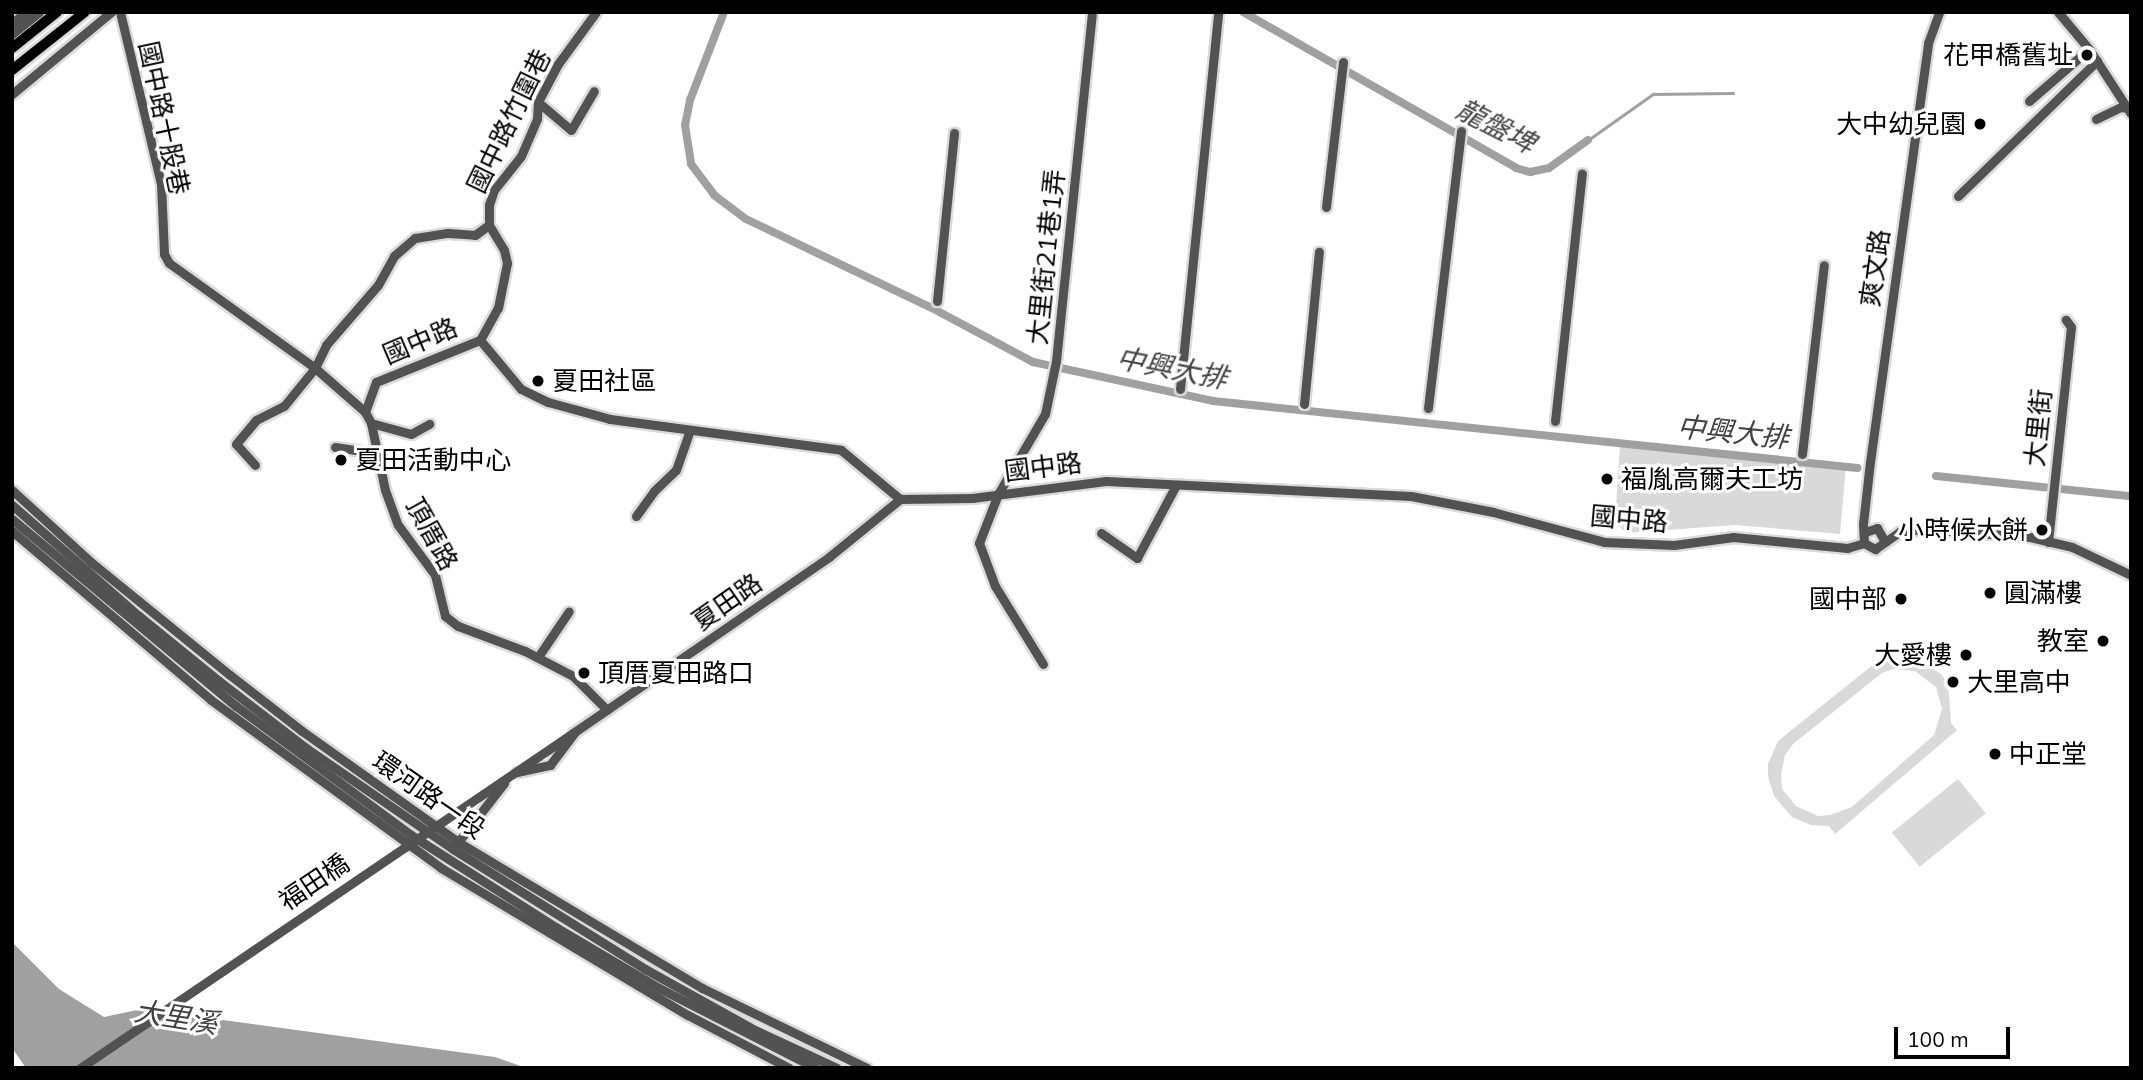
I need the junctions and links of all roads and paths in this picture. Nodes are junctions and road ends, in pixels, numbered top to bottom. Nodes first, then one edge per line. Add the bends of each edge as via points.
1 (26, 12) edge
2 (39, 12) edge
3 (57, 12) edge
4 (86, 12) edge
5 (111, 12) edge
6 (120, 12) edge
7 (596, 12) edge
8 (1092, 12) edge
9 (1218, 12) edge
10 (1939, 12) edge
11 (2058, 12) edge
12 (12, 23) edge
13 (89, 31) junction
14 (12, 34) edge
15 (12, 48) edge
16 (2089, 49) junction
17 (2097, 61) junction
18 (1343, 62) dead end
19 (46, 66) junction
20 (12, 70) edge
21 (12, 87) edge
22 (594, 91) dead end
23 (12, 94) edge
24 (2029, 101) dead end
25 (538, 102) junction
26 (2129, 111) edge
27 (2095, 119) dead end
28 (1461, 131) dead end
29 (954, 133) dead end
30 (1582, 173) dead end
31 (1958, 196) dead end
32 (1326, 207) dead end
33 (489, 225) junction
34 (1319, 252) dead end
35 (1824, 265) dead end
36 (936, 301) dead end
37 (2066, 320) dead end
38 (480, 340) junction
39 (315, 368) junction
40 (1180, 389) dead end
41 (1304, 404) dead end
42 (1428, 408) dead end
43 (365, 412) junction
44 (1555, 421) dead end
45 (371, 423) junction
46 (429, 424) dead end
47 (690, 430) junction
48 (335, 447) dead end
49 (375, 453) junction
50 (1802, 454) dead end
51 (255, 465) dead end
52 (1176, 485) junction
53 (12, 490) edge
54 (998, 494) junction
55 (900, 499) junction
56 (12, 505) edge
57 (636, 516) dead end
58 (12, 519) edge
59 (12, 531) edge
60 (1865, 532) junction
61 (1101, 533) dead end
62 (1884, 540) junction
63 (2048, 542) junction
64 (1864, 543) junction
65 (2131, 575) edge
66 (569, 611) dead end
67 (538, 657) junction
68 (1043, 664) dead end
69 (607, 710) junction
70 (574, 733) junction
71 (453, 850) junction
72 (441, 868) junction
73 (80, 1068) edge
74 (789, 1068) edge
75 (817, 1068) edge
76 (837, 1068) edge
77 (867, 1068) edge

1 - 12 street
2 - 14 street
3 - 15 main road
4 - 13 street
4 - 20 main road
5 - 13 street
6 - 39 street, 國中路十股巷 via 161,184 164,254 169,263
7 - 25 street, 國中路竹圍巷 via 558,64
8 - 54 street, 大里街21巷1弄 via 1056,362 1045,414
9 - 40 street
10 - 60 street, 爽文路 via 1928,43 1872,448
11 - 16 street
13 - 19 street
16 - 17 street
16 - 24 street
17 - 26 street
17 - 31 street
18 - 32 street
19 - 21 street
19 - 23 street
22 - 25 street via 570,130
25 - 33 street, 國中路竹圍巷 via 537,119 521,156 494,190
26 - 27 street via 2121,107
28 - 42 street
29 - 36 street
30 - 44 street
33 - 38 street via 505,250 507,263 498,308
33 - 39 street, 國中路竹圍巷 via 475,235 415,238 394,256 378,285 326,345
34 - 41 street
35 - 50 street
37 - 63 street, 大里街 via 2071,327
38 - 43 street, 國中路 via 376,382
38 - 47 street, 國中路 via 521,389 548,402 610,419
39 - 43 street
39 - 51 street, 國中路竹圍巷 via 284,406 257,420 236,444
43 - 45 street, 頂厝路
45 - 46 street via 411,434
45 - 49 street, 頂厝路
47 - 55 street, 國中路 via 841,450
47 - 57 street via 676,470
48 - 49 street
49 - 67 street, 頂厝路 via 398,525 435,575 445,616 458,626
52 - 54 street, 國中路 via 1106,481
52 - 61 street via 1136,558
52 - 64 street, 國中路 via 1410,496 1493,512 1604,542 1674,545 1733,537 1847,548
53 - 71 street, 環河路一段 via 229,676
54 - 55 street, 國中路
54 - 68 street, 大里街21巷1弄 via 979,543 995,586
55 - 69 street, 夏田路 via 829,557
56 - 71 street, 環河路一段 via 219,681
58 - 71 street, 環河路一段 via 236,706
59 - 72 street, 環河路一段 via 211,700
60 - 62 street via 1877,528
60 - 64 street
62 - 63 street, 國中路 via 1899,532 1924,529
62 - 64 street, 國中路 via 1875,548
63 - 65 street, 國中路 via 2098,557
66 - 67 street
67 - 69 street, 頂厝路 via 573,677
69 - 70 street, 夏田路
70 - 71 street via 550,765 518,771 501,785
70 - 73 street, 福田橋, bridge
71 - 72 street
71 - 75 street, 環河路一段 via 659,988
71 - 76 street, 環河路一段 via 645,969 755,1030
71 - 77 street, 環河路一段 via 755,1017
72 - 74 street, 環河路一段 via 688,1015

